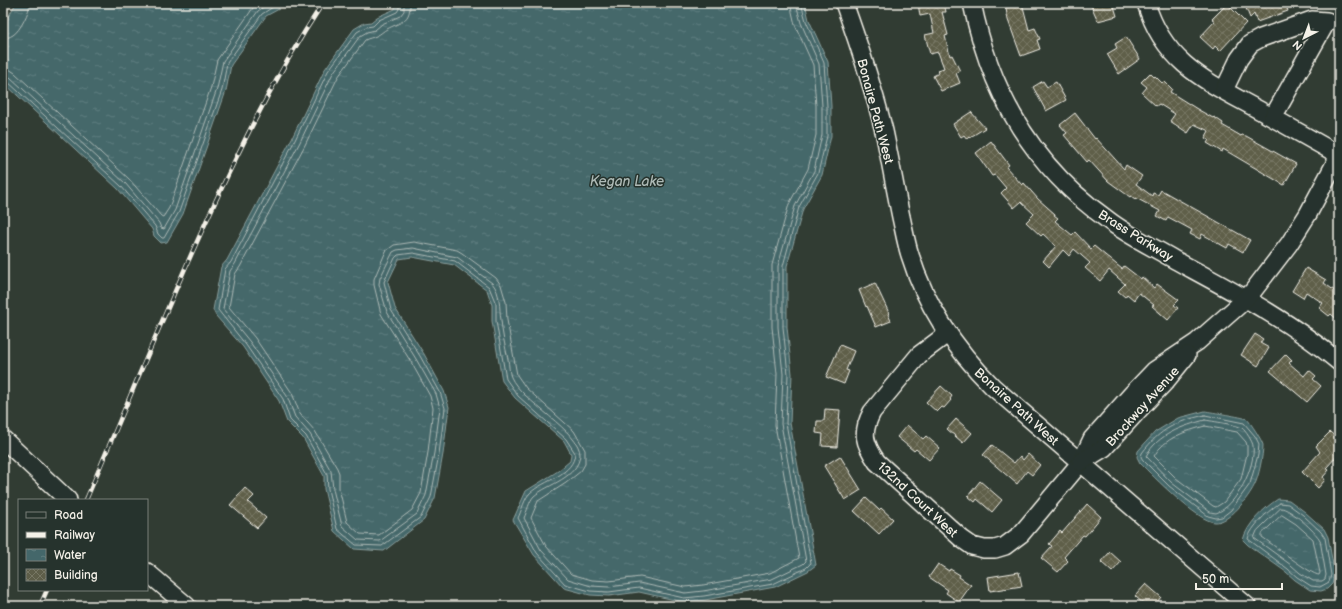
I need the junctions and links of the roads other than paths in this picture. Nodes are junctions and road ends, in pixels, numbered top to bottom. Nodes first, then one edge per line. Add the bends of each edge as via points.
1 (844, 3) edge
2 (972, 3) edge
3 (1149, 10) edge
4 (1224, 90) junction
5 (1273, 118) junction
6 (1339, 155) edge
7 (1245, 298) junction
8 (947, 334) junction
9 (1339, 362) edge
10 (3, 439) edge
11 (1081, 462) junction
12 (67, 499) edge
13 (148, 573) edge
14 (187, 606) edge
15 (1247, 606) edge

1 - 8 street, Bonaire Path West via 882,124 910,254 932,308
2 - 7 street, Brass Parkway via 983,47 1000,91 1022,132 1050,168 1108,221
3 - 4 street via 1162,38 1175,56 1196,74
4 - 5 street
4 - 5 street via 1239,59 1250,44 1312,20 1327,21
5 - 6 street
6 - 7 street, Brockway Avenue via 1289,244
7 - 9 street, Brass Parkway via 1302,333
7 - 11 street, Brockway Avenue via 1198,342 1104,448
8 - 11 street, Bonaire Path West via 993,387
8 - 11 street, 132nd Court West via 919,355 866,422 864,438 877,462 962,539 972,546 995,549 1005,546 1021,534
10 - 12 street
11 - 15 street, Bonaire Path West
13 - 14 street

